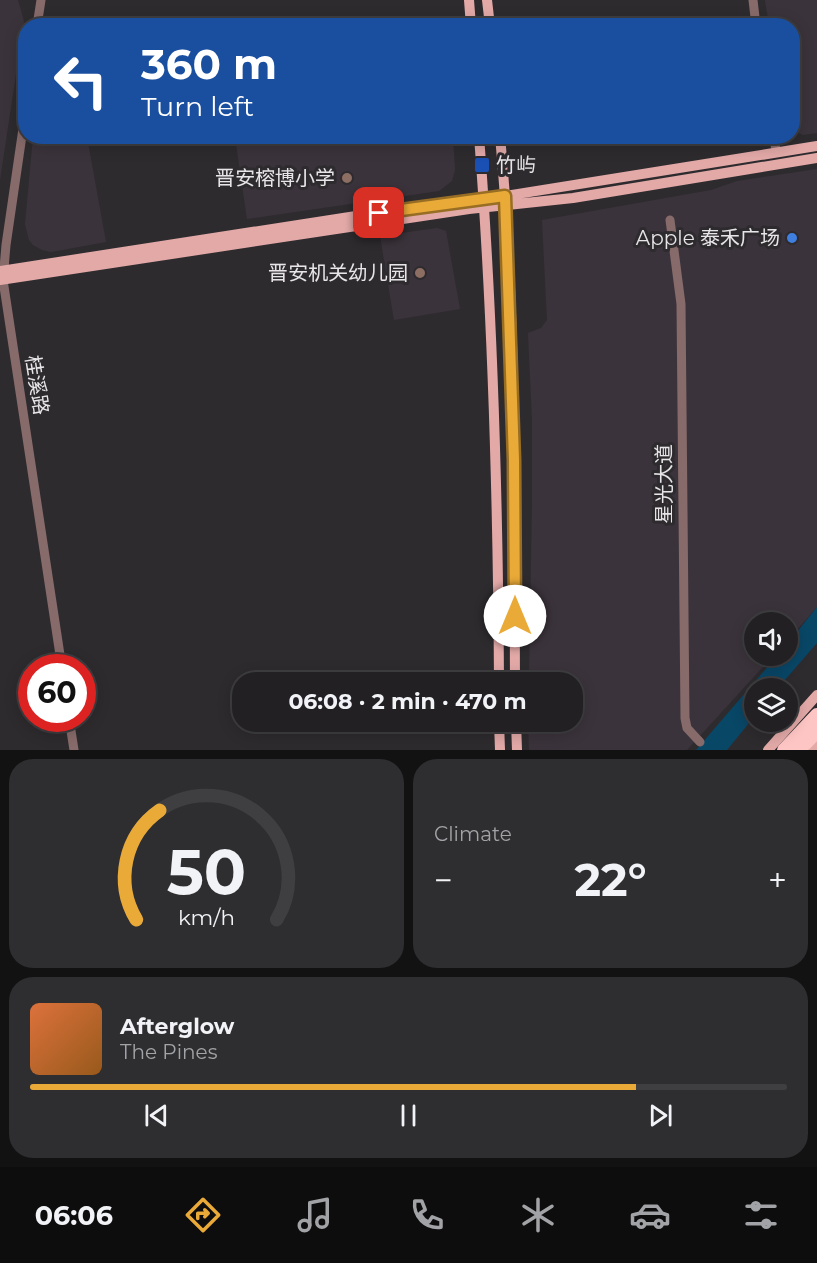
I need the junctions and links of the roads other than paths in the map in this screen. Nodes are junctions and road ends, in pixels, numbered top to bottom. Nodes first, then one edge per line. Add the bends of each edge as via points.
1 (40, 0) edge
2 (469, 0) edge
3 (487, 0) edge
4 (753, 0) edge
5 (38, 18) edge
6 (470, 18) edge
7 (489, 18) edge
8 (755, 18) edge
9 (21, 144) edge
10 (480, 144) edge
11 (501, 144) edge
12 (775, 144) edge
13 (817, 146) edge
14 (776, 152) junction
15 (817, 158) edge
16 (506, 201) junction
17 (484, 203) junction
18 (670, 220) dead end
19 (2, 275) edge
20 (60, 654) edge
21 (499, 672) edge
22 (515, 672) edge
23 (817, 695) edge
24 (817, 715) edge
25 (817, 731) edge
26 (71, 732) edge
27 (499, 732) edge
28 (516, 732) edge
29 (700, 742) dead end
30 (817, 746) edge
31 (74, 750) edge
32 (500, 750) edge
33 (517, 750) edge
34 (768, 750) edge
35 (784, 750) edge
36 (799, 750) edge
37 (813, 750) edge

1 - 5 street
2 - 6 main road
3 - 7 main road
4 - 8 street
9 - 19 street, 桂溪路
10 - 17 main road
11 - 16 main road
12 - 14 street
13 - 14 main road
14 - 16 main road
15 - 16 main road via 663,184
16 - 17 main road
16 - 22 main road via 514,460
17 - 19 main road
17 - 21 main road via 494,368
18 - 29 street, 星光大道 via 681,304 685,718 687,728
19 - 20 street, 桂溪路
23 - 34 main road
24 - 35 highway
25 - 36 highway
26 - 31 street
27 - 32 main road
28 - 33 main road
30 - 37 main road

